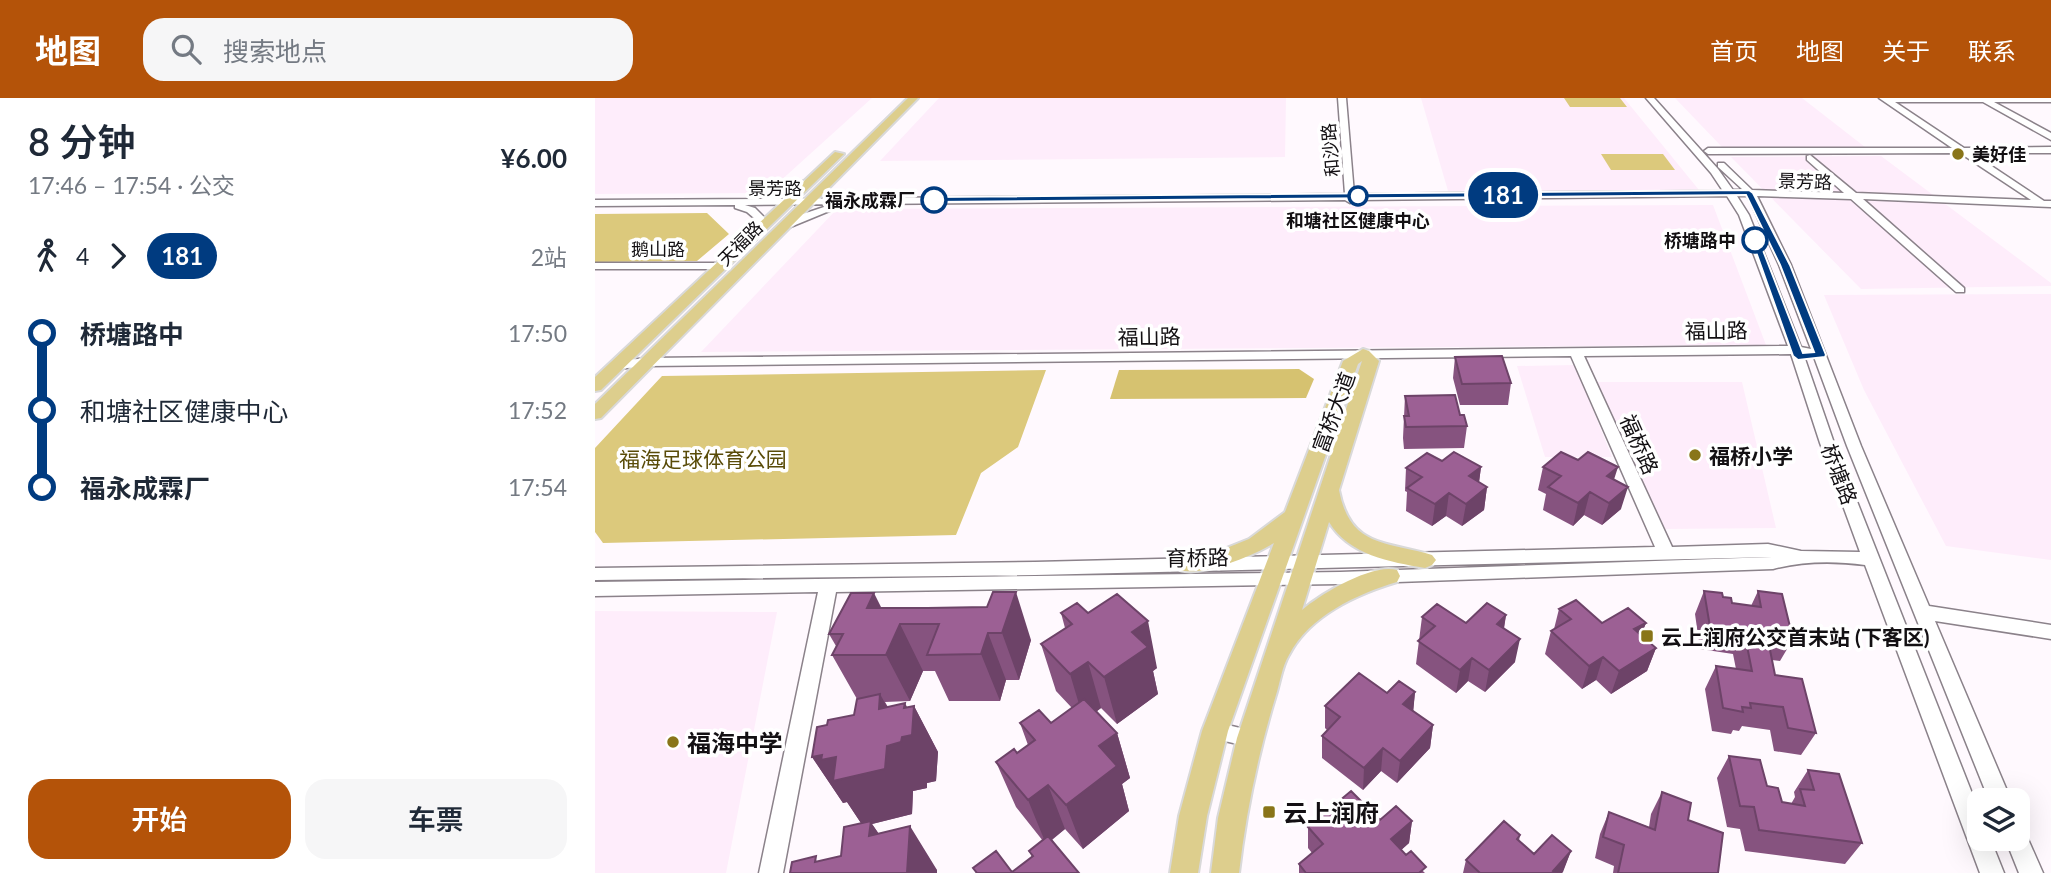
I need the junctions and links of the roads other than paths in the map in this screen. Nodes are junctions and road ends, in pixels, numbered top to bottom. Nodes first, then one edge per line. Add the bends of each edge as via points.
1 (898, 98) edge
2 (913, 98) edge
3 (1342, 98) edge
4 (1650, 98) edge
5 (1659, 98) edge
6 (1984, 100) junction
7 (2051, 100) edge
8 (1888, 101) edge
9 (2051, 137) edge
10 (1960, 150) junction
11 (2051, 150) edge
12 (1709, 152) junction
13 (1810, 158) dead end
14 (809, 182) junction
15 (829, 182) junction
16 (1349, 184) junction
17 (1742, 195) junction
18 (1377, 196) junction
19 (1310, 197) junction
20 (1350, 198) junction
21 (1855, 198) junction
22 (856, 201) junction
23 (807, 203) junction
24 (741, 204) junction
25 (786, 204) junction
26 (595, 205) edge
27 (842, 205) junction
28 (2048, 206) edge
29 (784, 226) junction
30 (758, 230) junction
31 (721, 266) junction
32 (595, 267) edge
33 (1960, 290) dead end
34 (1797, 353) junction
35 (1821, 355) junction
36 (1578, 356) junction
37 (1362, 359) junction
38 (617, 365) junction
39 (645, 365) junction
40 (595, 386) edge
41 (595, 414) edge
42 (1331, 485) junction
43 (1296, 512) junction
44 (1667, 553) junction
45 (1797, 555) junction
46 (1426, 560) junction
47 (1872, 560) junction
48 (1188, 565) junction
49 (1303, 570) junction
50 (1274, 571) junction
51 (595, 574) edge
52 (1389, 576) junction
53 (828, 585) junction
54 (595, 589) edge
55 (1923, 612) junction
56 (2051, 632) edge
57 (1275, 655) junction
58 (1215, 731) junction
59 (1250, 738) junction
60 (1995, 788) edge
61 (2022, 851) edge
62 (771, 873) edge
63 (1184, 873) edge
64 (1225, 873) edge
65 (1992, 873) edge
66 (2031, 873) edge

1 - 14 main road, 天福路
2 - 15 main road, 天福路
3 - 16 street, 和沙路
4 - 17 street, 桥塘路
5 - 12 street, 桥塘路
6 - 7 street
6 - 8 street
6 - 9 street
8 - 10 street
10 - 11 street
10 - 12 street
10 - 28 street
12 - 17 street, 桥塘路
13 - 21 street
14 - 24 street
14 - 25 main road, 天福路
15 - 22 street via 832,192
15 - 23 main road, 天福路
16 - 18 street
16 - 19 street
16 - 20 street, 和沙路
17 - 18 street, 景芳路
17 - 20 street, 景芳路
17 - 21 street, 景芳路
17 - 34 street, 桥塘路
17 - 35 street, 桥塘路 via 1785,265
18 - 20 street, 景芳路
19 - 20 street, 景芳路
19 - 22 street, 景芳路
20 - 27 street, 景芳路
21 - 28 street, 景芳路
21 - 33 street
22 - 23 street, 景芳路
23 - 25 street, 景芳路
23 - 27 street, 景芳路
23 - 29 main road, 天福路
24 - 25 street, 景芳路
24 - 26 street, 景芳路
24 - 30 street via 758,217
25 - 30 main road, 天福路
27 - 29 street
29 - 39 main road, 天福路
30 - 31 main road, 天福路
31 - 32 street, 鹅山路
31 - 38 main road, 天福路
34 - 35 street, 福山路
34 - 36 street, 福山路
34 - 47 street, 桥塘路
35 - 55 street, 桥塘路
36 - 37 street, 福山路
36 - 44 street, 福桥路
37 - 39 street, 福山路
37 - 42 main road, 富桥大道
37 - 43 main road, 富桥大道
38 - 39 street, 福山路
38 - 40 main road, 天福路
39 - 41 main road, 天福路
42 - 46 main road via 1330,502 1336,517 1352,536 1374,549
42 - 49 main road, 富桥大道
43 - 48 main road via 1259,543
43 - 50 main road, 富桥大道
44 - 45 street, 育桥路 via 1768,550
44 - 46 street, 育桥路
45 - 47 street, 育桥路
45 - 52 street, 育桥路 via 1773,563
46 - 49 street, 育桥路
47 - 65 street, 桥塘路
48 - 50 street, 育桥路
48 - 51 street, 育桥路
49 - 50 street, 育桥路
49 - 52 street, 育桥路
49 - 57 main road, 富桥大道
50 - 53 street, 育桥路
50 - 58 main road, 富桥大道
52 - 57 main road via 1350,588 1317,608
53 - 54 street, 育桥路
53 - 62 street
55 - 56 street
55 - 60 street, 桥塘路
57 - 59 main road, 富桥大道
58 - 59 street
58 - 63 main road, 富桥大道
59 - 64 main road, 富桥大道
61 - 66 street

